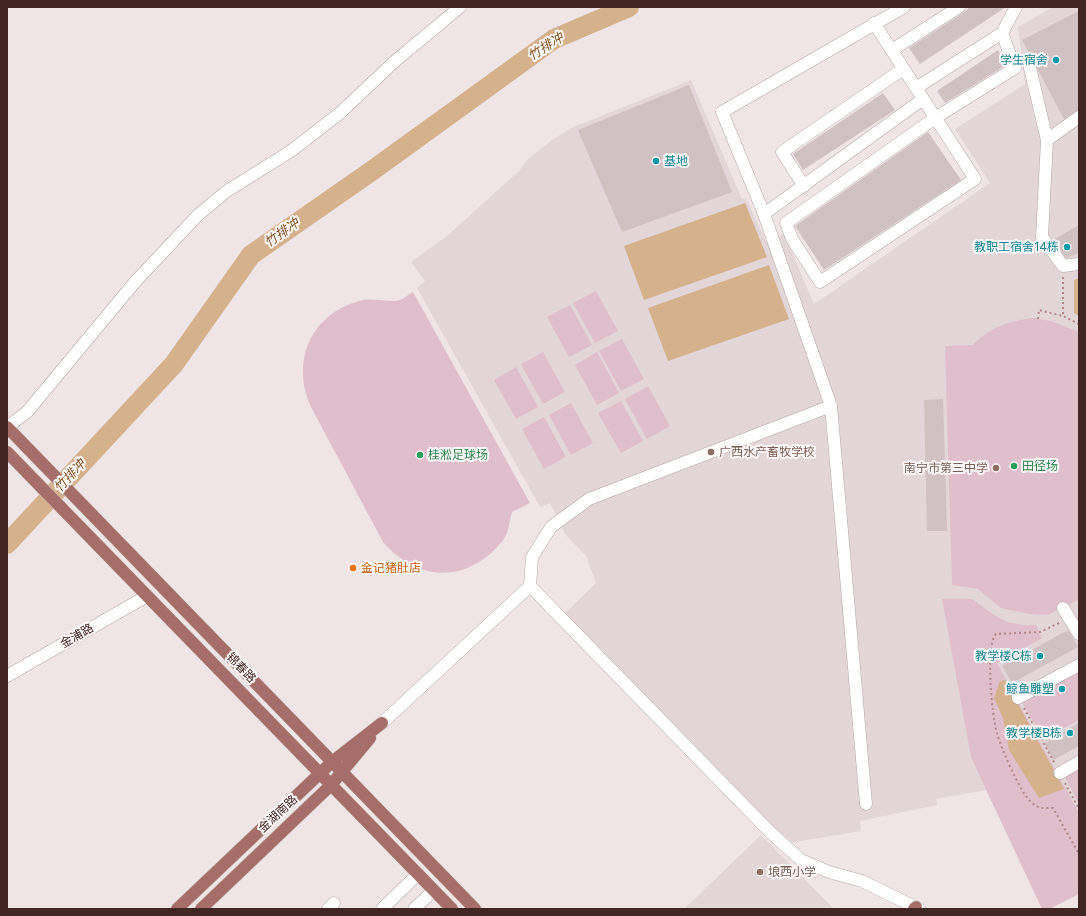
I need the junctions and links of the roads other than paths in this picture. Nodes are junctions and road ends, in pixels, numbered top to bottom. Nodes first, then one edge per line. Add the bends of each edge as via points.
1 (460, 7) edge
2 (904, 7) edge
3 (959, 7) edge
4 (1015, 7) edge
5 (874, 23) junction
6 (1002, 33) junction
7 (892, 50) junction
8 (1030, 68) dead end
9 (904, 69) junction
10 (916, 88) junction
11 (923, 100) junction
12 (936, 118) junction
13 (1079, 118) edge
14 (1047, 140) junction
15 (804, 186) junction
16 (764, 214) junction
17 (1078, 260) edge
18 (830, 406) junction
19 (9, 430) edge
20 (7, 452) edge
21 (530, 586) junction
22 (147, 596) junction
23 (1067, 613) road end
24 (1079, 634) edge
25 (1079, 665) edge
26 (7, 676) edge
27 (1018, 698) road end
28 (382, 723) junction
29 (332, 762) junction
30 (1079, 762) edge
31 (343, 773) junction
32 (1060, 773) road end
33 (320, 774) junction
34 (331, 785) junction
35 (866, 804) dead end
36 (418, 874) junction
37 (434, 890) junction
38 (916, 908) edge
39 (177, 909) edge
40 (201, 909) edge
41 (382, 909) edge
42 (414, 909) edge
43 (452, 909) edge
44 (476, 909) edge

1 - 19 street via 394,62 340,113 291,150 227,191 198,215 135,282 27,412
2 - 5 street
3 - 7 street
4 - 6 street
5 - 7 street
5 - 16 street via 722,112
6 - 10 street
6 - 12 street via 1015,68
7 - 9 street
8 - 14 street
9 - 10 street
9 - 15 street via 782,152
10 - 11 street
11 - 12 street
11 - 15 street
12 - 12 street via 975,179 820,282 792,239 786,223
13 - 14 street
14 - 17 street via 1042,237 1063,266
15 - 16 street
16 - 18 street
18 - 21 street via 589,499 551,526 532,557
18 - 35 street
19 - 29 main road, 锦春路
20 - 22 main road, 锦春路
21 - 28 street, 金湖南路
21 - 38 street via 769,831 801,860 828,872 862,881
22 - 26 street, 金浦路
22 - 33 main road, 锦春路
23 - 24 street
25 - 27 street
28 - 29 main road, 金湖南路
28 - 31 main road, 金湖南路
29 - 31 main road, 锦春路
29 - 33 main road, 金湖南路
30 - 32 street
31 - 34 main road, 金湖南路
31 - 44 main road, 锦春路
33 - 34 main road, 锦春路
33 - 39 main road, 金湖南路
34 - 36 main road, 锦春路
34 - 40 main road, 金湖南路
36 - 37 main road, 锦春路
36 - 41 street
37 - 42 street
37 - 43 main road, 锦春路

